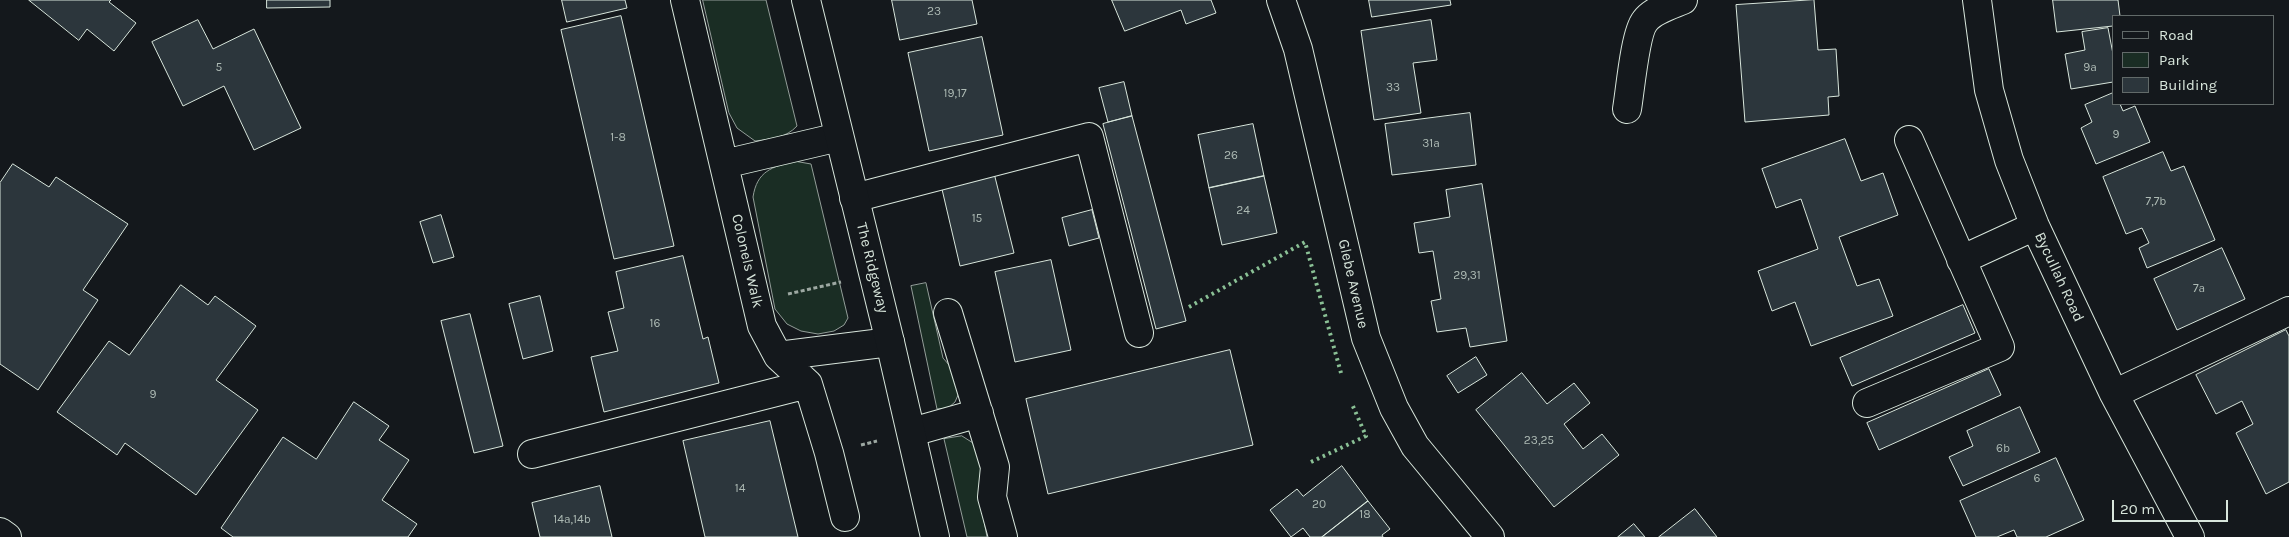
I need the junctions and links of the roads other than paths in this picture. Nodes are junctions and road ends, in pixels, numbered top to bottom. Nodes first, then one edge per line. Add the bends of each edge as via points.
1 (686, 0) edge
2 (806, 0) edge
3 (1281, 0) edge
4 (1683, 0) edge
5 (1977, 0) edge
6 (1627, 110) dead end
7 (839, 137) junction
8 (1909, 140) dead end
9 (724, 164) junction
10 (854, 198) junction
11 (2035, 226) junction
12 (1961, 260) junction
13 (2289, 311) edge
14 (948, 313) dead end
15 (1139, 333) dead end
16 (890, 342) junction
17 (778, 356) junction
18 (808, 384) junction
19 (2114, 394) junction
20 (1868, 402) dead end
21 (980, 413) junction
22 (912, 432) junction
23 (532, 454) dead end
24 (845, 517) dead end
25 (0, 532) edge
26 (7, 537) edge
27 (935, 537) edge
28 (1004, 537) edge
29 (1490, 537) edge
30 (2190, 537) edge

1 - 9 street, Colonels Walk
2 - 7 street, The Ridgeway
3 - 29 street, Glebe Avenue via 1298,50 1366,338 1378,371 1415,446
4 - 6 street via 1657,11 1644,21
5 - 11 street, Bycullah Road via 1989,90 2009,160
7 - 9 street
7 - 10 street, The Ridgeway
8 - 12 street
9 - 17 street, Colonels Walk via 762,326
10 - 15 street via 1089,137
10 - 16 street, The Ridgeway
11 - 12 street
11 - 19 street, Bycullah Road
12 - 20 street via 2000,347
13 - 19 street
14 - 21 street
16 - 17 street
16 - 22 street, The Ridgeway
17 - 18 street, Colonels Walk
18 - 23 street
18 - 24 street
19 - 30 street, Bycullah Road
21 - 22 street
21 - 28 street via 996,467 992,497
22 - 27 street, The Ridgeway
25 - 26 street

